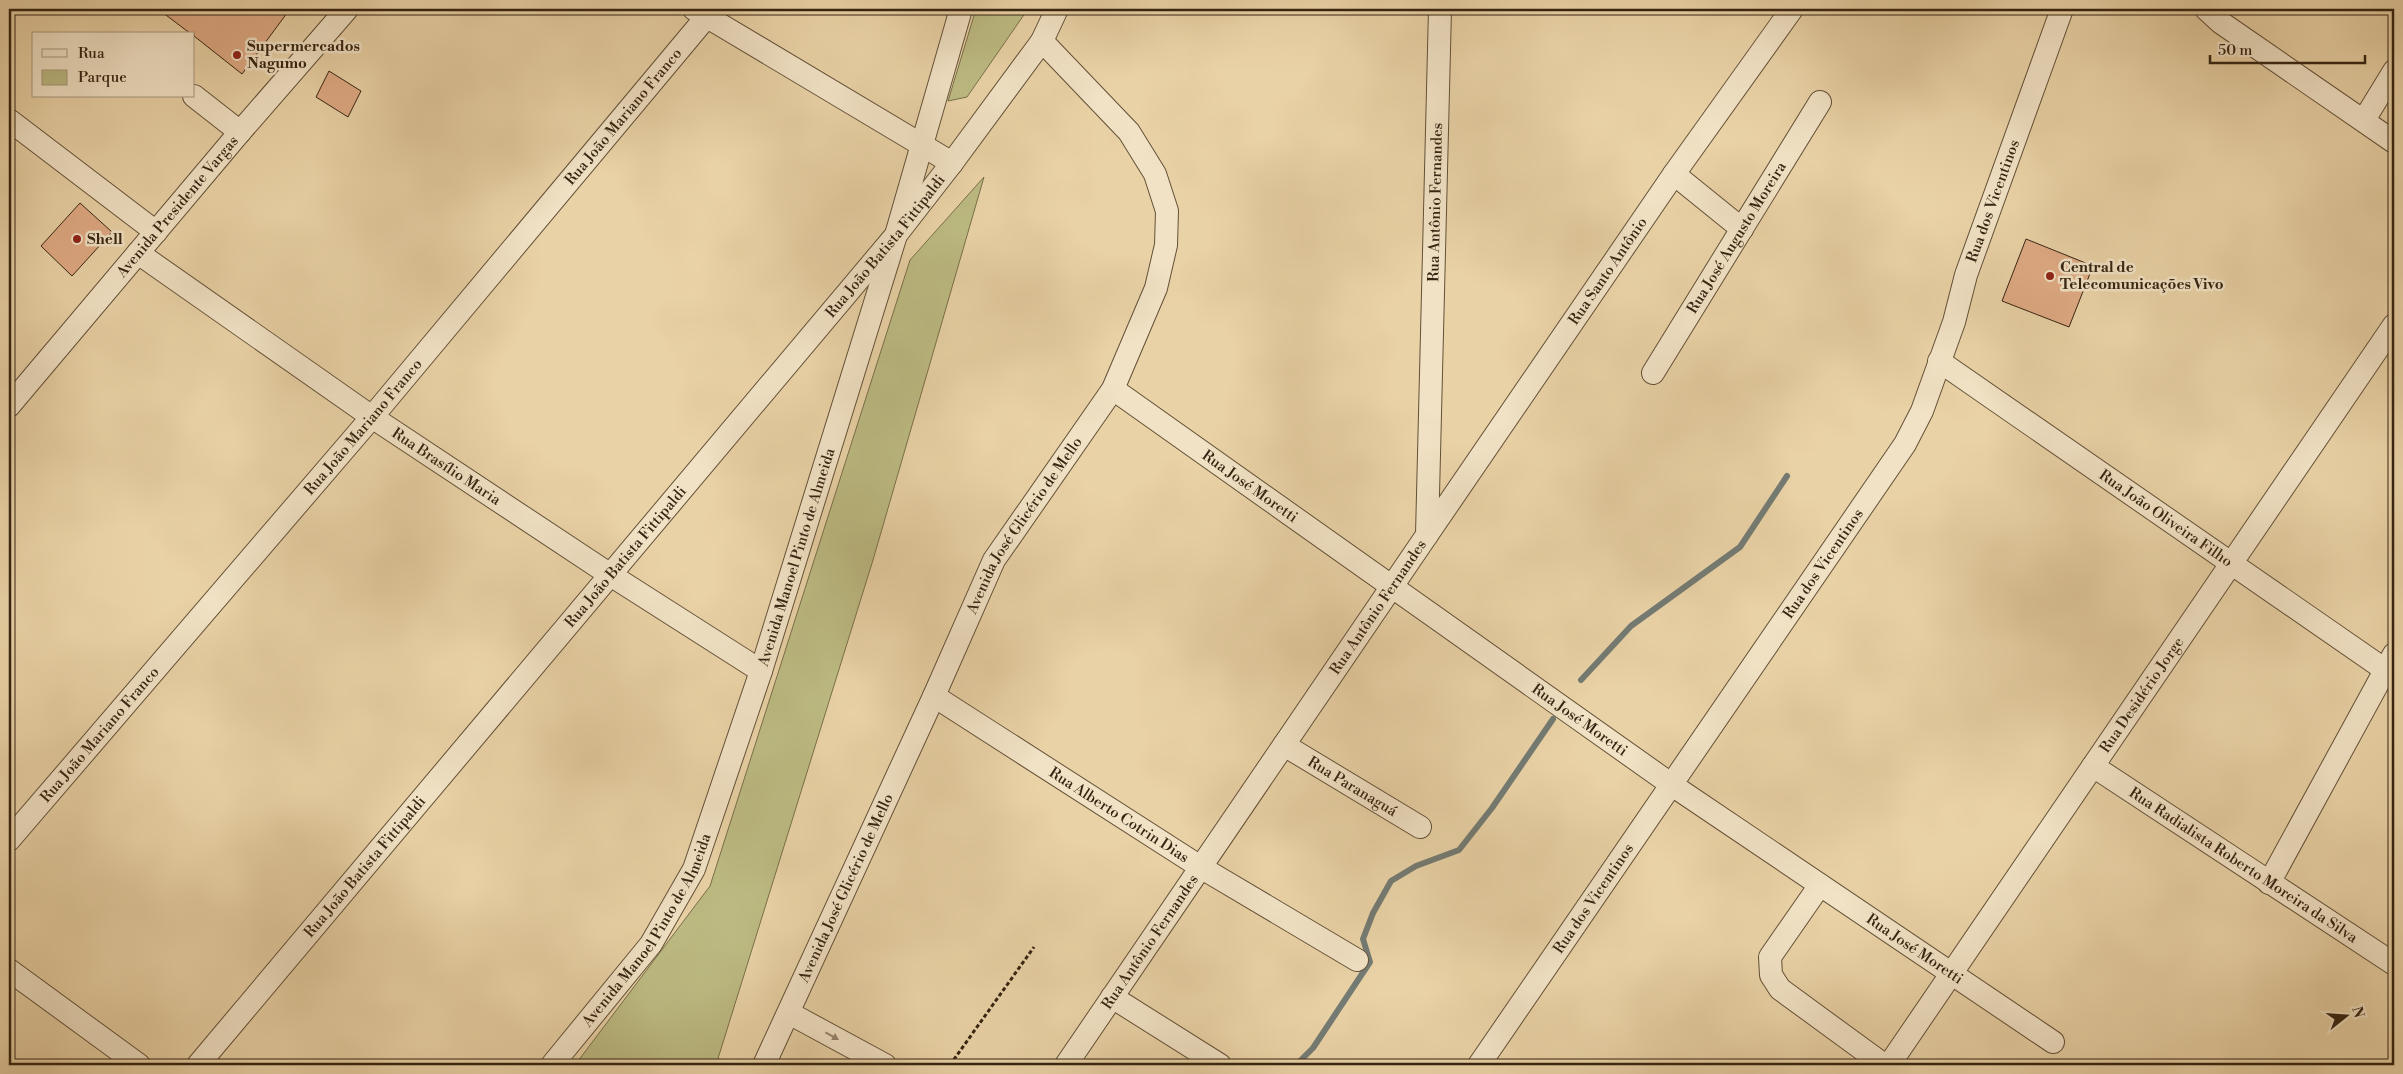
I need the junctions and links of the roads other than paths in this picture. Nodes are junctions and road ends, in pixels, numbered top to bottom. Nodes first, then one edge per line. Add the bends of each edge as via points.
1 (347, 9) edge
2 (961, 9) edge
3 (1057, 9) edge
4 (1440, 9) edge
5 (1792, 9) edge
6 (2062, 9) edge
7 (2206, 9) edge
8 (704, 11) edge
9 (1042, 41) junction
10 (2394, 71) edge
11 (195, 97) edge
12 (1820, 102) dead end
13 (9, 120) edge
14 (2364, 120) junction
15 (240, 132) junction
16 (2394, 142) edge
17 (923, 145) junction
18 (952, 163) junction
19 (1674, 174) junction
20 (1742, 229) junction
21 (156, 232) junction
22 (896, 235) junction
23 (138, 253) junction
24 (2394, 325) edge
25 (1939, 361) junction
26 (1652, 373) dead end
27 (1113, 389) junction
28 (9, 406) edge
29 (372, 417) junction
30 (1427, 535) junction
31 (2231, 563) junction
32 (609, 574) junction
33 (1393, 588) junction
34 (2391, 666) edge
35 (761, 671) junction
36 (934, 696) junction
37 (1284, 745) junction
38 (2093, 766) junction
39 (1672, 785) junction
40 (1420, 827) dead end
41 (9, 840) edge
42 (1202, 868) junction
43 (2269, 883) junction
44 (1820, 885) junction
45 (1358, 960) dead end
46 (2394, 964) edge
47 (9, 970) edge
48 (1951, 973) junction
49 (1112, 997) junction
50 (789, 1013) junction
51 (2054, 1042) dead end
52 (139, 1065) edge
53 (198, 1065) edge
54 (552, 1065) edge
55 (764, 1065) edge
56 (885, 1065) edge
57 (1066, 1065) edge
58 (1220, 1065) edge
59 (1479, 1065) edge
60 (1884, 1065) edge
61 (1889, 1065) edge

1 - 15 street, Avenida Presidente Vargas
2 - 17 street, Avenida Manoel Pinto de Almeida
3 - 9 street
4 - 30 street, Rua Antônio Fernandes
5 - 19 street, Rua Santo Antônio
6 - 25 street, Rua dos Vicentinos via 1966,275 1954,322
7 - 14 street via 2220,22
8 - 17 street
8 - 29 street, Rua João Mariano Franco
9 - 18 street, Rua João Batista Fittipaldi
9 - 27 street, Avenida José Glicério de Mello via 1129,132 1155,174 1167,211 1166,245 1156,288
10 - 14 street
11 - 15 street
12 - 20 street, Rua José Augusto Moreira
13 - 21 street
14 - 16 street
15 - 21 street, Avenida Presidente Vargas
17 - 18 street
17 - 22 street, Avenida Manoel Pinto de Almeida
18 - 22 street, Rua João Batista Fittipaldi
19 - 20 street
19 - 30 street, Rua Santo Antônio
20 - 26 street, Rua José Augusto Moreira
21 - 23 street, Avenida Presidente Vargas
22 - 32 street, Rua João Batista Fittipaldi
22 - 35 street, Avenida Manoel Pinto de Almeida
23 - 28 street, Avenida Presidente Vargas
23 - 29 street, Rua Brasílio Maria
24 - 31 street, Rua Desidério Jorge
25 - 31 street, Rua João Oliveira Filho
25 - 39 street, Rua dos Vicentinos via 1922,411 1904,444
27 - 33 street, Rua José Moretti
27 - 36 street, Avenida José Glicério de Mello via 994,560
29 - 32 street, Rua Brasílio Maria
29 - 41 street, Rua João Mariano Franco
30 - 33 street, Rua Antônio Fernandes
31 - 34 street, Rua João Oliveira Filho
31 - 38 street, Rua Desidério Jorge
32 - 35 street, Rua Brasílio Maria
32 - 53 street, Rua João Batista Fittipaldi
33 - 37 street, Rua Antônio Fernandes
33 - 39 street, Rua José Moretti
34 - 43 street
35 - 54 street, Avenida Manoel Pinto de Almeida via 694,870 651,944
36 - 42 street, Rua Alberto Cotrin Dias
36 - 50 street, Avenida José Glicério de Mello
37 - 40 street, Rua Paranaguá
37 - 42 street, Rua Antônio Fernandes
38 - 43 street, Rua Radialista Roberto Moreira da Silva
38 - 48 street, Rua Desidério Jorge
39 - 44 street, Rua José Moretti
39 - 59 street, Rua dos Vicentinos
42 - 45 street, Rua Alberto Cotrin Dias
42 - 49 street, Rua Antônio Fernandes
43 - 46 street, Rua Radialista Roberto Moreira da Silva
44 - 48 street, Rua José Moretti
44 - 60 street via 1770,957 1771,975 1780,989
47 - 52 street
48 - 51 street, Rua José Moretti
48 - 61 street, Rua Desidério Jorge
49 - 57 street, Rua Antônio Fernandes
49 - 58 street
50 - 55 street, Avenida José Glicério de Mello
50 -> 56 street

